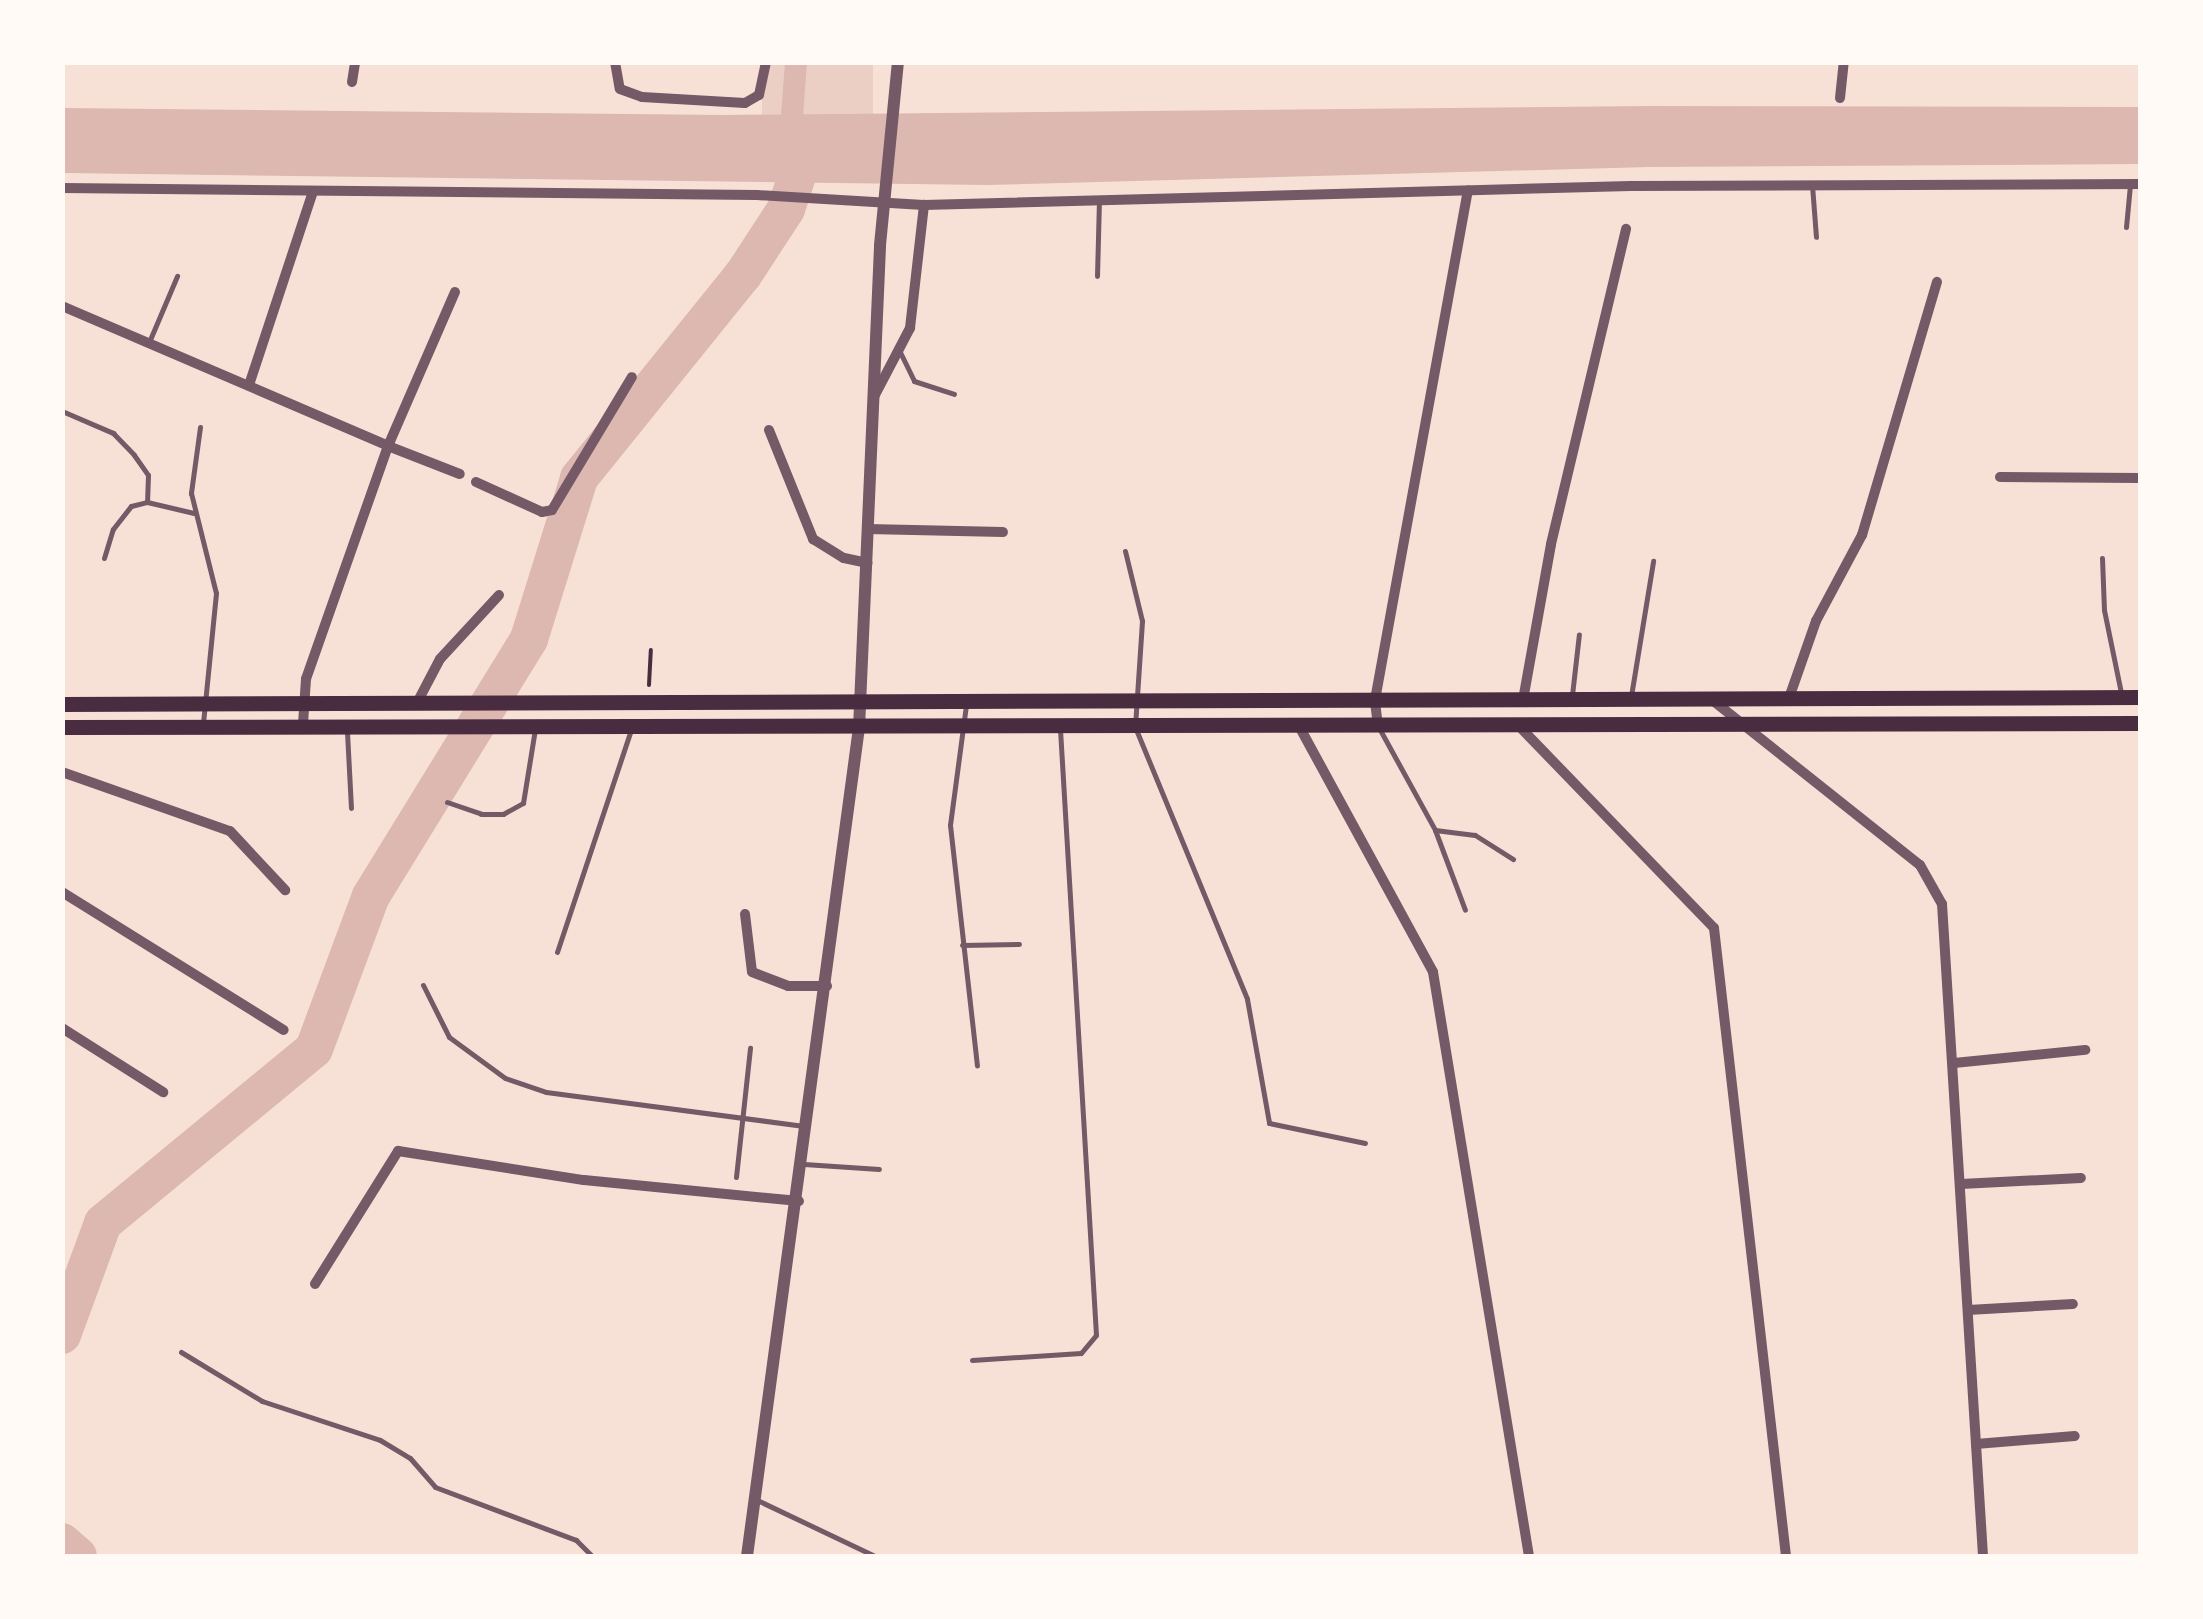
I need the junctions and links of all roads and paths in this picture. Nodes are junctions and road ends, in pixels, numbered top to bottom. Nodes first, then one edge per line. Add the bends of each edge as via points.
1 (355, 62) edge
2 (615, 62) edge
3 (766, 62) edge
4 (898, 62) edge
5 (1844, 62) edge
6 (352, 82) dead end
7 (1840, 98) dead end
8 (2135, 184) edge
9 (1812, 185) junction
10 (62, 188) edge
11 (1468, 190) junction
12 (313, 192) junction
13 (1100, 200) junction
14 (924, 206) junction
15 (2126, 227) dead end
16 (1626, 230) dead end
17 (1816, 237) dead end
18 (177, 276) dead end
19 (1097, 276) dead end
20 (1937, 282) dead end
21 (456, 292) dead end
22 (62, 306) edge
23 (149, 342) junction
24 (900, 352) junction
25 (632, 376) dead end
26 (249, 385) junction
27 (954, 394) dead end
28 (874, 396) junction
29 (62, 412) edge
30 (200, 427) dead end
31 (768, 430) dead end
32 (388, 446) junction
33 (460, 474) dead end
34 (2000, 478) dead end
35 (2140, 478) edge
36 (476, 482) dead end
37 (148, 502) junction
38 (194, 513) junction
39 (868, 529) junction
40 (1004, 532) dead end
41 (1125, 551) dead end
42 (104, 558) dead end
43 (2102, 558) dead end
44 (1653, 561) dead end
45 (867, 563) junction
46 (499, 595) dead end
47 (1579, 634) dead end
48 (651, 650) dead end
49 (2122, 697) junction
50 (2140, 697) edge
51 (1789, 698) junction
52 (420, 699) junction
53 (1572, 699) junction
54 (1631, 699) junction
55 (1711, 699) junction
56 (303, 700) junction
57 (1376, 700) junction
58 (1523, 700) junction
59 (206, 701) junction
60 (648, 701) junction
61 (1135, 701) junction
62 (67, 702) edge
63 (966, 702) junction
64 (860, 703) junction
65 (346, 723) junction
66 (535, 723) junction
67 (2140, 723) edge
68 (203, 724) junction
69 (304, 724) junction
70 (640, 724) junction
71 (1736, 724) junction
72 (1518, 725) junction
73 (1299, 726) junction
74 (1378, 726) junction
75 (62, 727) edge
76 (1060, 727) junction
77 (1135, 727) junction
78 (860, 728) junction
79 (964, 728) junction
80 (62, 772) edge
81 (446, 802) dead end
82 (352, 808) dead end
83 (1436, 830) junction
84 (1512, 859) dead end
85 (285, 890) dead end
86 (62, 892) edge
87 (1465, 910) dead end
88 (744, 914) dead end
89 (962, 944) junction
90 (1019, 944) dead end
91 (557, 952) dead end
92 (423, 985) dead end
93 (827, 986) junction
94 (62, 1028) edge
95 (284, 1030) dead end
96 (750, 1048) dead end
97 (2085, 1050) dead end
98 (1954, 1062) junction
99 (977, 1066) dead end
100 (164, 1092) dead end
101 (744, 1118) junction
102 (809, 1127) junction
103 (1365, 1143) dead end
104 (804, 1164) junction
105 (879, 1169) dead end
106 (736, 1177) dead end
107 (2081, 1178) dead end
108 (1961, 1184) junction
109 (800, 1201) junction
110 (315, 1284) dead end
111 (2072, 1304) dead end
112 (1968, 1310) junction
113 (181, 1352) dead end
114 (972, 1360) dead end
115 (2075, 1436) dead end
116 (1976, 1444) junction
117 (754, 1499) junction
118 (592, 1556) edge
119 (748, 1556) edge
120 (875, 1556) edge
121 (1529, 1556) edge
122 (1786, 1556) edge
123 (1983, 1556) edge

1 - 6 street
2 - 3 street via 620,89 745,103 759,95
4 - 28 street
5 - 7 street
8 - 9 street
8 - 15 lane
9 - 11 street
9 - 17 lane
10 - 12 street
11 - 13 street
11 - 57 street
12 - 14 street via 776,196
12 - 26 street
13 - 14 street
13 - 19 lane
14 - 24 street via 914,310
16 - 58 street via 1552,544
18 - 23 lane
20 - 51 street via 1862,535 1816,621
21 - 32 street
22 - 23 street
23 - 26 street
24 - 27 lane via 914,381
24 - 28 street
25 - 36 street via 552,510 542,512
26 - 32 street
28 - 39 street
29 - 37 lane via 124,444 148,476
30 - 38 lane
31 - 45 street via 813,539
32 - 33 street
32 - 56 street
34 - 35 street
37 - 38 lane
37 - 42 lane via 120,516
38 - 59 lane via 216,593
39 - 40 street
39 - 45 street
41 - 61 lane via 1142,621
43 - 49 lane via 2104,610
44 - 54 lane
45 - 64 street
46 - 52 street via 440,660
47 - 53 lane
48 - 60 path
49 - 50 main road
49 - 51 main road
51 - 55 main road
52 - 56 main road
52 - 60 main road
53 - 54 main road
53 - 58 main road
54 - 55 main road
55 - 71 street
56 - 59 main road
56 - 69 street
57 - 58 main road
57 - 61 main road
57 - 74 street
59 - 62 main road
59 - 68 lane
60 - 64 main road
60 - 70 street
61 - 63 main road
61 - 77 lane
63 - 64 main road
63 - 79 lane
64 - 78 street
65 - 66 main road
65 - 69 main road
65 - 82 lane
66 - 70 main road
66 - 81 lane via 523,803 502,814 481,814
67 - 71 main road
68 - 69 main road
68 - 75 main road
70 - 78 main road
70 - 91 lane
71 - 72 main road
71 - 98 street via 1935,881
72 - 74 main road
72 - 122 street via 1714,928
73 - 74 main road
73 - 77 main road
73 - 121 street via 1434,972
74 - 83 lane
76 - 77 main road
76 - 79 main road
76 - 114 lane via 1096,1335 1081,1354
77 - 103 lane via 1247,999 1269,1123
78 - 79 main road
78 - 93 street
79 - 89 lane via 950,825
80 - 85 street via 230,831
83 - 84 lane via 1475,834
83 - 87 lane
86 - 95 street
88 - 93 street via 752,972 788,986
89 - 90 lane
89 - 99 lane
92 - 101 lane via 449,1038 504,1078 546,1092
93 - 102 street
94 - 100 street
96 - 101 lane
97 - 98 street
98 - 108 street
101 - 102 lane
101 - 106 lane
102 - 104 street
104 - 105 lane
104 - 109 street
107 - 108 street
108 - 112 street
109 - 110 street via 584,1180 398,1150
109 - 117 street
111 - 112 street
112 - 116 street
113 - 118 lane via 262,1401 380,1440 410,1458 435,1487 576,1540
115 - 116 street
116 - 123 street
117 - 119 street
117 - 120 lane

